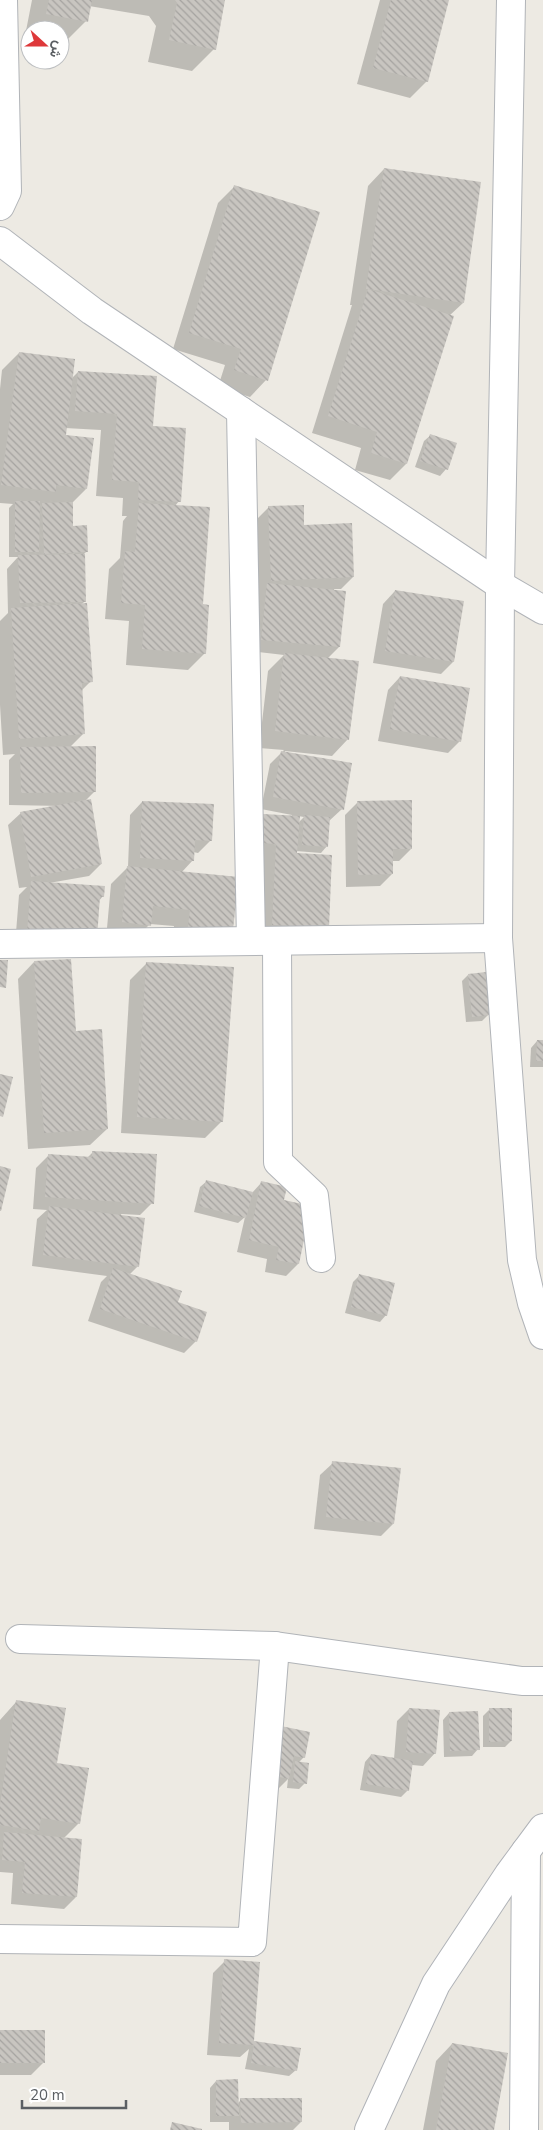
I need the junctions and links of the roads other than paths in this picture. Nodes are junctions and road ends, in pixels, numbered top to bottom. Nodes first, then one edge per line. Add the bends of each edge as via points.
1 (3, 0) edge
2 (511, 0) edge
3 (0, 206) edge
4 (0, 241) edge
5 (241, 411) junction
6 (500, 585) junction
7 (543, 610) edge
8 (498, 938) junction
9 (264, 941) junction
10 (0, 944) edge
11 (321, 1258) dead end
12 (543, 1335) edge
13 (20, 1639) dead end
14 (275, 1646) junction
15 (543, 1681) edge
16 (543, 1828) edge
17 (526, 1851) junction
18 (0, 1939) edge
19 (369, 2130) edge
20 (524, 2130) edge

1 - 3 street via 7,191
2 - 6 street
4 - 5 street via 92,311
5 - 6 street
5 - 9 street
6 - 7 street
6 - 8 street
8 - 9 street
8 - 12 street via 522,1260
9 - 10 street
9 - 11 street via 278,1162 314,1196
13 - 14 street
14 - 15 street via 522,1681
14 - 18 street via 252,1942
16 - 17 street
17 - 19 street via 436,1984
17 - 20 street

